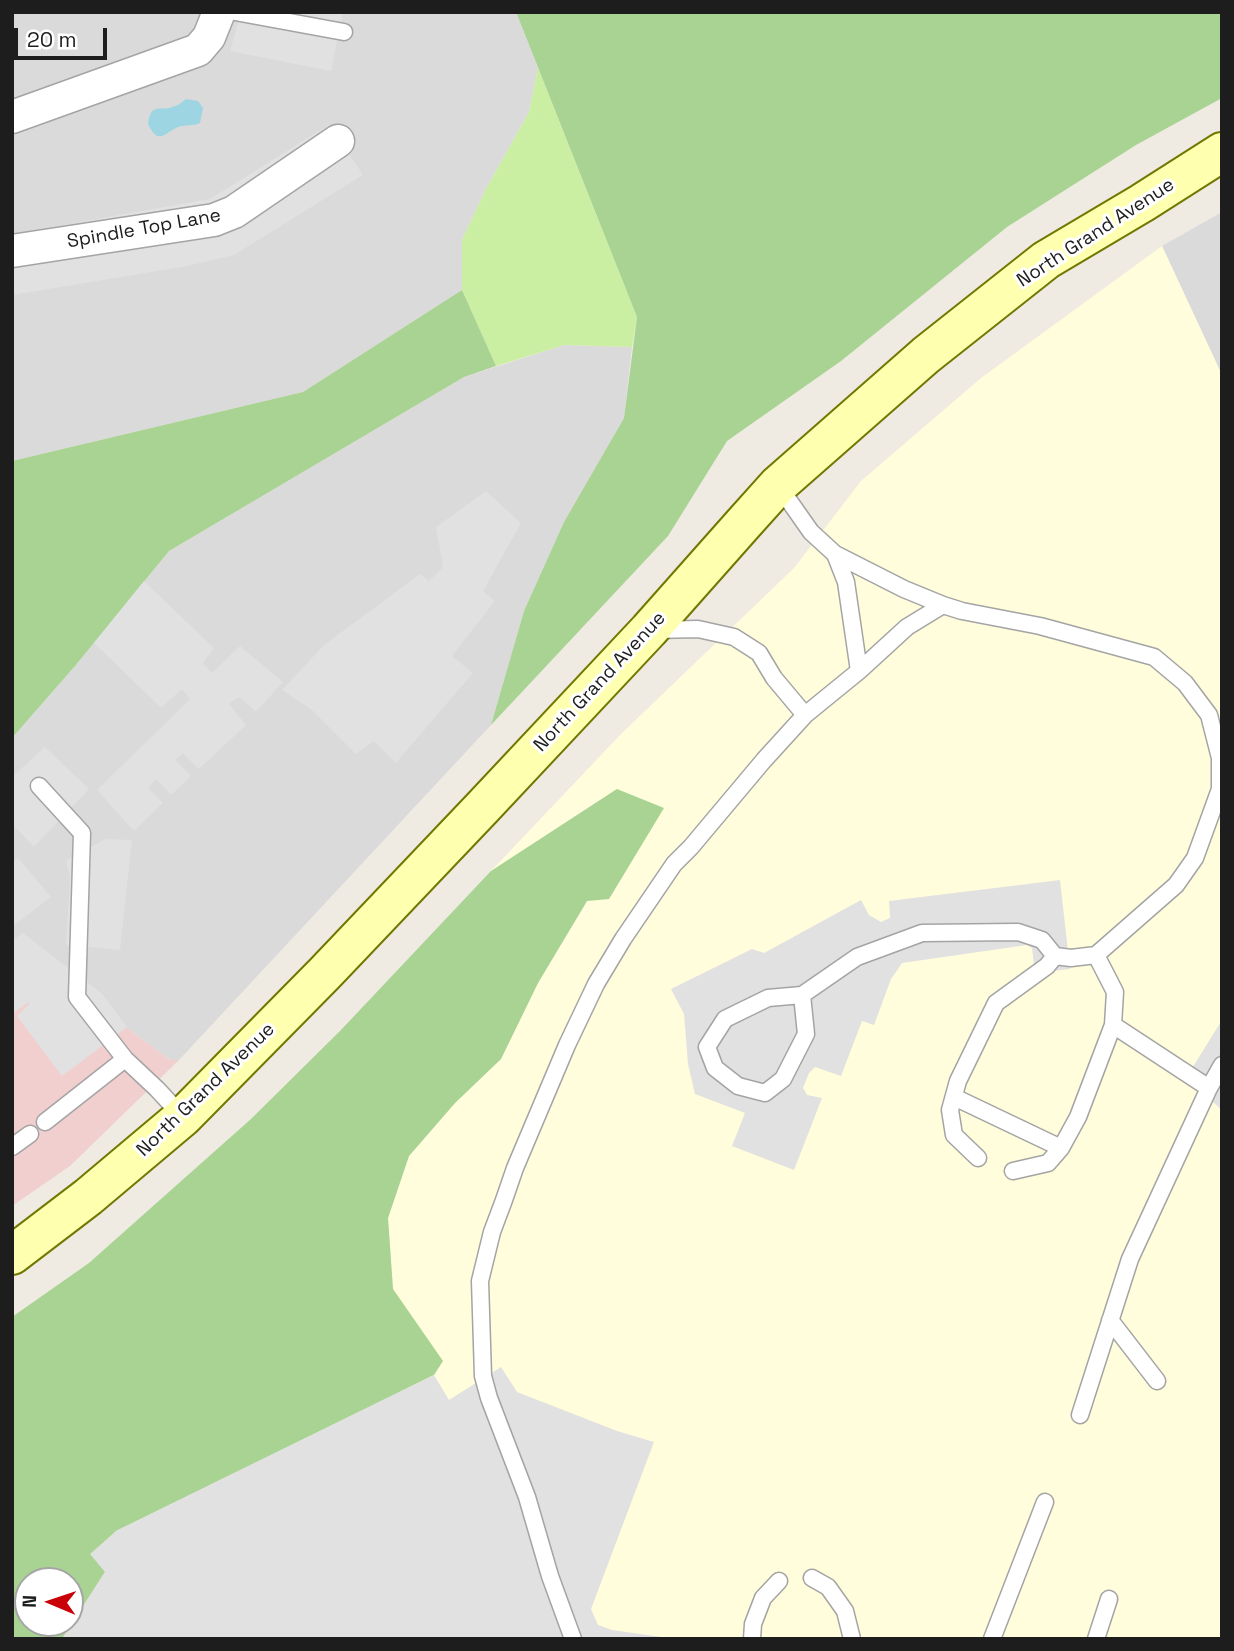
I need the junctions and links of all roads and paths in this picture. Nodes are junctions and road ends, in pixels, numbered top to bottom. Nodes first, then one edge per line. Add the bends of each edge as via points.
1 (219, 12) edge
2 (235, 12) edge
3 (344, 32) dead end
4 (12, 117) edge
5 (338, 141) dead end
6 (1222, 152) edge
7 (12, 251) edge
8 (778, 485) junction
9 (835, 554) junction
10 (943, 605) junction
11 (649, 630) junction
12 (859, 671) junction
13 (805, 715) junction
14 (39, 786) dead end
15 (1096, 955) junction
16 (1055, 956) junction
17 (802, 995) junction
18 (1113, 1025) junction
19 (125, 1059) junction
20 (1222, 1065) edge
21 (1209, 1088) junction
22 (954, 1097) junction
23 (183, 1117) junction
24 (45, 1122) dead end
25 (30, 1134) dead end
26 (12, 1147) edge
27 (1060, 1148) junction
28 (978, 1158) dead end
29 (1013, 1171) dead end
30 (12, 1255) edge
31 (1110, 1320) junction
32 (1157, 1381) dead end
33 (1080, 1415) dead end
34 (1045, 1502) dead end
35 (812, 1578) dead end
36 (779, 1581) dead end
37 (1109, 1599) dead end
38 (573, 1639) edge
39 (752, 1639) edge
40 (852, 1639) edge
41 (992, 1639) edge
42 (1096, 1639) edge

1 - 4 street via 198,50
2 - 3 lane
5 - 7 street, Spindle Top Lane via 234,212 214,220
6 - 8 main road, North Grand Avenue via 1046,260 926,355
8 - 9 lane via 811,533
8 - 11 main road, North Grand Avenue
9 - 10 lane
9 - 12 lane via 846,582
10 - 12 lane via 907,627
10 - 15 lane via 1154,657 1185,683 1209,715 1220,758 1220,789 1195,858 1177,885
11 - 13 lane via 698,629 734,637 759,653
11 - 23 main road, North Grand Avenue
12 - 13 lane
13 - 38 lane via 674,864 596,984 515,1168 492,1232 480,1281 483,1376
14 - 19 lane via 82,833 77,997
15 - 16 lane
15 - 18 lane via 1115,992
16 - 17 lane via 1042,940 1018,932 922,933 857,957
16 - 22 lane via 996,1003
17 - 17 lane via 768,998 725,1019 707,1046 715,1068 738,1086 765,1093 783,1079 806,1034
18 - 21 lane
18 - 27 lane via 1078,1116
19 - 23 lane
19 - 24 lane
20 - 21 lane
21 - 31 lane via 1130,1259
22 - 27 lane
22 - 28 lane via 950,1110 954,1135
23 - 30 main road, North Grand Avenue
25 - 26 lane
27 - 29 lane via 1048,1163
31 - 32 lane
31 - 33 lane
34 - 41 lane
35 - 40 lane via 828,1587 845,1611
36 - 39 lane via 763,1598
37 - 42 lane

